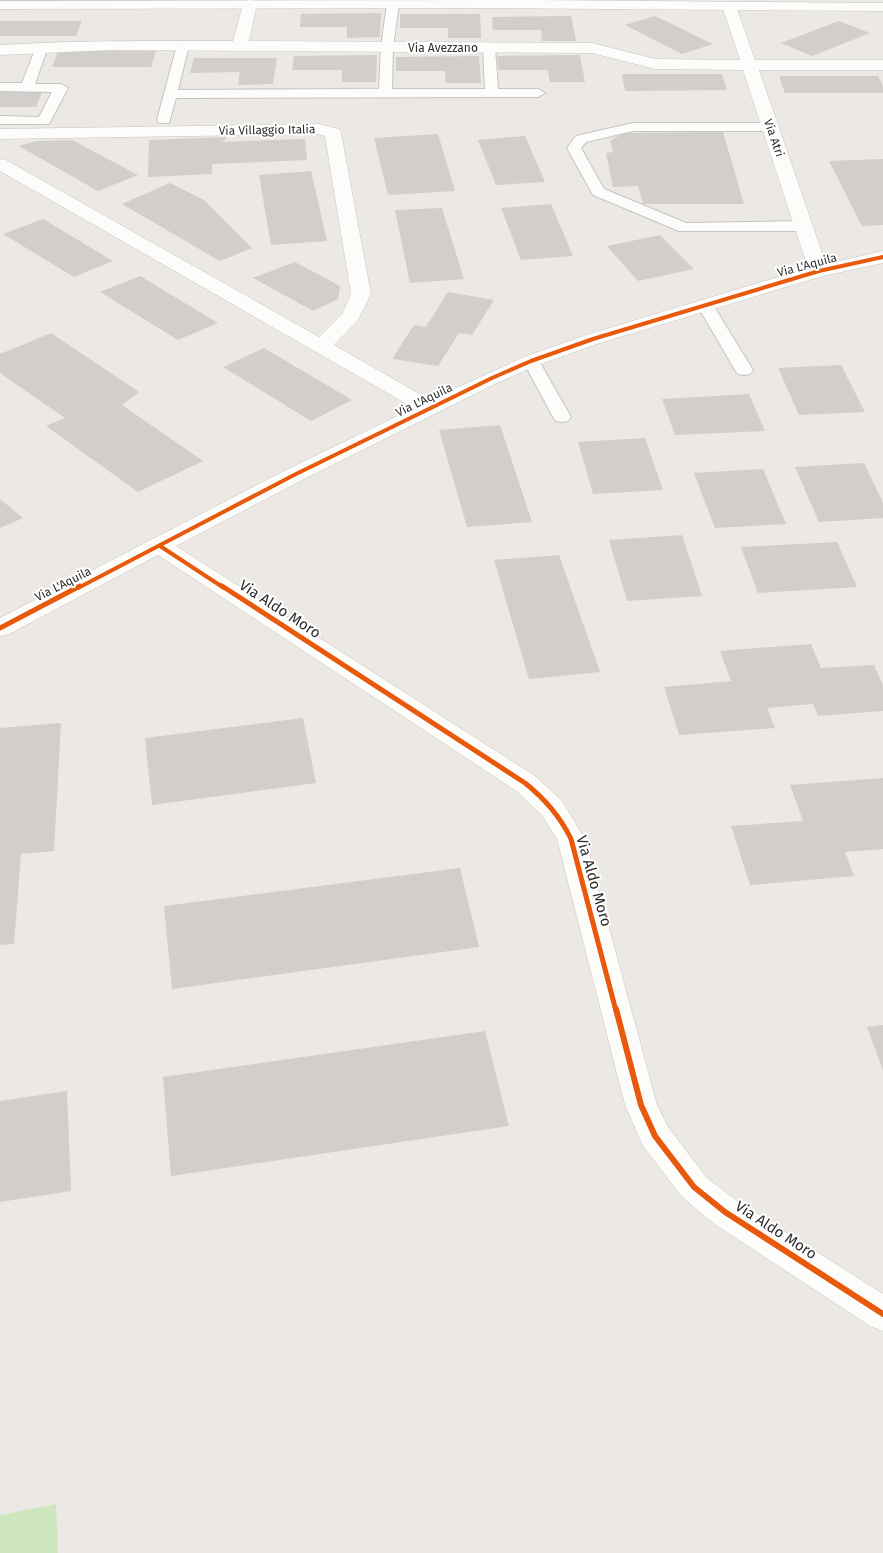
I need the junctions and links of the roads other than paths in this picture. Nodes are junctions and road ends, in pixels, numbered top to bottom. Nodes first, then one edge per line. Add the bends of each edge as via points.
1 (133, 2) edge
2 (468, 2) edge
3 (779, 3) edge
4 (250, 4) junction
5 (393, 4) junction
6 (740, 4) edge
7 (0, 5) edge
8 (883, 8) edge
9 (183, 45) junction
10 (42, 46) junction
11 (240, 46) junction
12 (387, 47) junction
13 (489, 48) junction
14 (0, 50) edge
15 (883, 65) edge
16 (750, 66) junction
17 (0, 86) edge
18 (26, 87) junction
19 (492, 93) junction
20 (538, 93) dead end
21 (170, 94) junction
22 (385, 94) junction
23 (0, 120) edge
24 (164, 120) dead end
25 (770, 127) junction
26 (0, 134) edge
27 (0, 164) edge
28 (804, 226) junction
29 (883, 257) edge
30 (819, 271) junction
31 (705, 305) junction
32 (322, 345) junction
33 (531, 361) junction
34 (744, 370) dead end
35 (429, 408) junction
36 (562, 417) dead end
37 (160, 546) junction
38 (0, 628) edge
39 (883, 1314) edge

1 - 4 street
1 - 7 street
2 - 5 street
2 - 6 street
3 - 6 street
3 - 8 street
4 - 5 street
4 - 11 street
5 - 12 lane
6 - 16 street, Via Atri
9 - 10 street, Via Avezzano
9 - 11 street, Via Avezzano
9 - 21 lane
10 - 14 street, Via Avezzano
10 - 18 lane
11 - 12 street, Via Avezzano
12 - 13 street, Via Avezzano
12 - 22 lane
13 - 16 street, Via Avezzano via 597,49 656,65
13 - 19 lane
15 - 16 street, Via Avezzano
16 - 25 street, Via Atri
17 - 18 lane
18 - 23 lane via 62,88 44,120
19 - 20 lane
19 - 22 lane
21 - 22 lane
21 - 24 lane
25 - 28 street, Via Atri
25 - 28 lane via 633,128 582,139 574,148 598,192 684,228
26 - 32 street, Via Villaggio Italia via 320,129 333,133 361,294 342,328
27 - 32 street
28 - 30 street, Via Atri
29 - 30 street, Via L'Aquila
30 - 31 street, Via L'Aquila
31 - 33 street, Via L'Aquila
31 - 34 lane
32 - 35 street
33 - 35 street, Via L'Aquila
33 - 36 lane
35 - 37 street, Via L'Aquila
37 - 38 street, Via L'Aquila
37 - 39 street, Via Aldo Moro via 525,783 548,802 571,839 641,1105 655,1136 694,1187 725,1212

